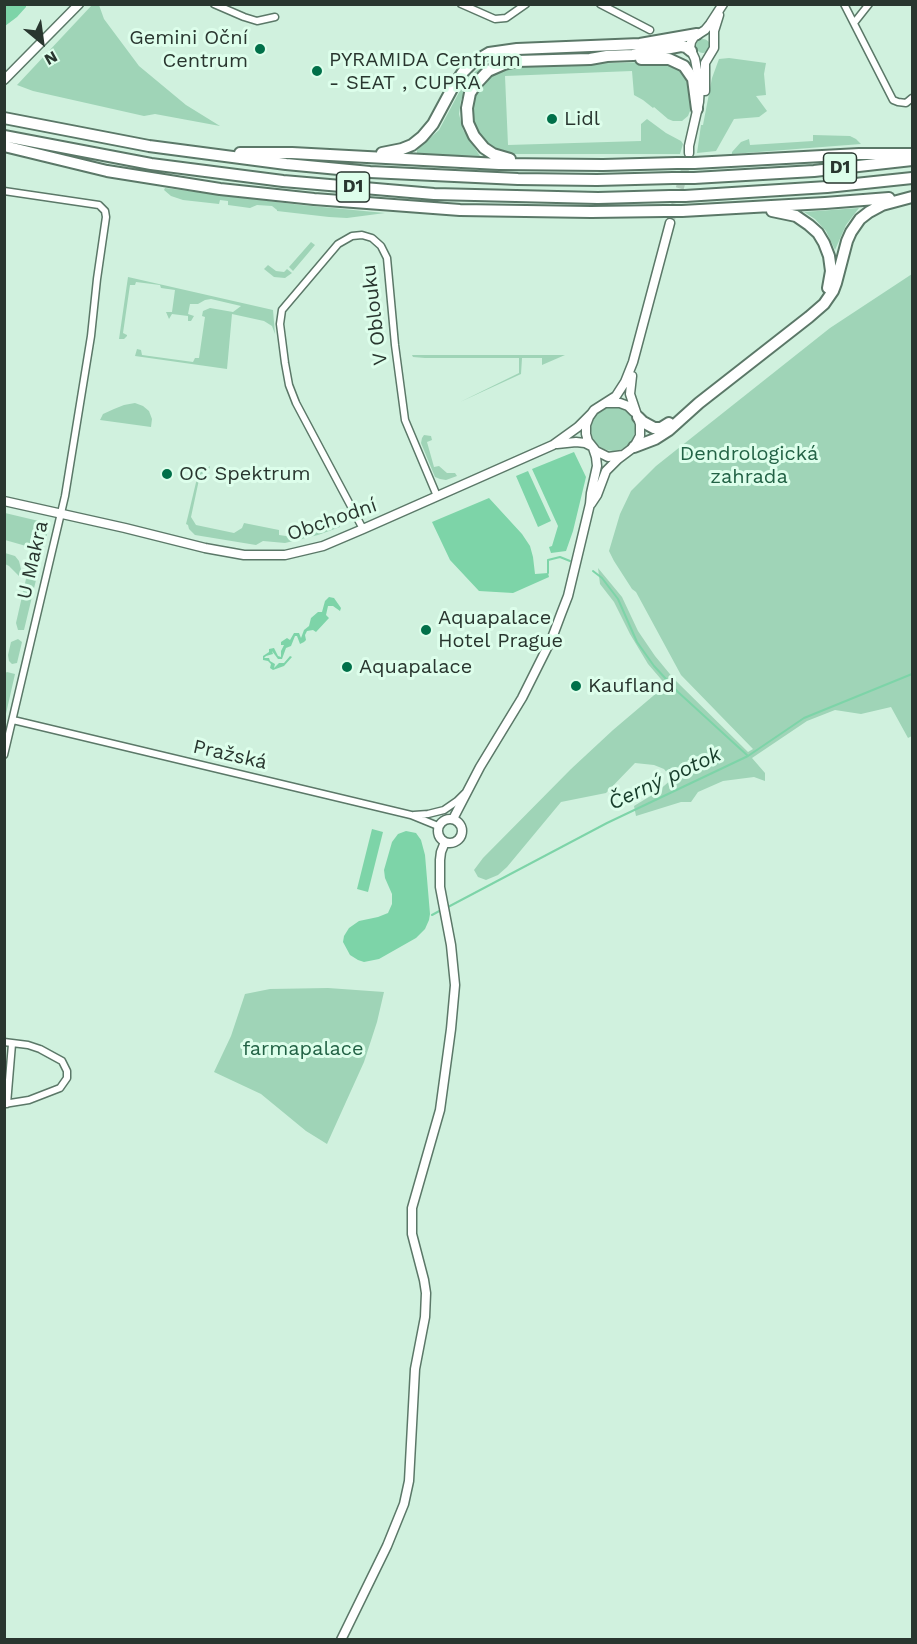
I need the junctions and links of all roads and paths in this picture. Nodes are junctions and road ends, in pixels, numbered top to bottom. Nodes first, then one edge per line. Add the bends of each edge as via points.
1 (79, 4) edge
2 (214, 4) edge
3 (461, 4) edge
4 (526, 4) edge
5 (600, 4) edge
6 (844, 4) edge
7 (870, 4) edge
8 (723, 5) edge
9 (275, 17) dead end
10 (854, 23) junction
11 (650, 30) dead end
12 (698, 34) junction
13 (714, 42) junction
14 (692, 52) junction
15 (709, 56) junction
16 (590, 59) junction
17 (4, 80) edge
18 (912, 98) edge
19 (697, 109) junction
20 (4, 118) edge
21 (4, 136) edge
22 (4, 146) edge
23 (198, 153) junction
24 (912, 154) edge
25 (357, 155) junction
26 (912, 160) edge
27 (540, 164) junction
28 (912, 178) edge
29 (4, 191) edge
30 (912, 195) edge
31 (733, 208) junction
32 (670, 222) tunnel mouth
33 (815, 311) junction
34 (633, 362) junction
35 (699, 403) junction
36 (603, 404) junction
37 (591, 414) junction
38 (637, 416) junction
39 (553, 445) junction
40 (634, 447) junction
41 (593, 448) junction
42 (622, 455) junction
43 (437, 496) junction
44 (4, 501) edge
45 (590, 504) junction
46 (61, 514) junction
47 (363, 529) junction
48 (13, 720) junction
49 (4, 755) edge
50 (468, 789) junction
51 (411, 815) junction
52 (453, 819) junction
53 (438, 826) junction
54 (445, 842) junction
55 (8, 1043) edge
56 (6, 1104) edge
57 (341, 1640) edge

1 - 17 street
2 - 9 street via 257,21
3 - 4 street via 495,19 506,18
5 - 11 street
6 - 10 street
7 - 10 street
8 - 12 street
8 - 13 street
10 - 18 street via 893,100 906,103
12 - 13 street via 707,34
12 - 14 street via 691,42
12 - 25 highway via 640,45 489,53 464,72 433,124 417,142 393,152
13 - 15 street via 714,51
14 - 15 street via 702,58
14 - 16 highway via 681,46
14 - 19 street via 700,86
15 - 19 street via 705,63 703,106 689,153
16 - 19 highway via 677,61 691,76
16 - 27 highway via 504,64 484,75 470,93 467,118 480,144 504,158
20 - 23 highway, D1
21 - 28 highway, D1, bridge via 150,164 434,194 685,196
22 - 31 highway, bridge via 107,171 314,200 460,210
23 - 25 highway
23 - 26 highway, D1, bridge via 436,176 597,180 814,171
24 - 27 highway, bridge via 694,163
25 - 27 highway
29 - 46 street, U Makra via 99,205 106,213 91,336
30 - 31 highway
30 - 33 highway via 882,205 860,219 847,241 833,291
31 - 33 highway via 788,213 818,233 828,252 831,271 828,291
32 - 34 street
33 - 35 highway
34 - 36 street via 622,388
34 - 38 street via 630,394
35 - 38 highway via 661,428 650,427
35 - 40 highway via 664,434
36 - 37 street
36 - 38 street via 620,403
37 - 39 street, Obchodní
37 - 41 street via 586,429
38 - 40 street via 641,432
39 - 41 street, Obchodní via 581,442
39 - 43 street, Obchodní
40 - 42 street
41 - 42 street via 608,456
41 - 45 street via 597,466
42 - 45 street via 606,471
43 - 47 street, Obchodní
43 - 47 street, V Oblouku via 405,420 387,258 372,238 352,236 338,244 282,310 280,324 289,385 296,404
44 - 46 street, Obchodní
45 - 50 street via 568,596 552,638
46 - 47 street, Obchodní via 244,555 299,552
46 - 48 street, U Makra
48 - 49 street, U Makra
48 - 51 street, Pražská
50 - 51 street via 444,810
50 - 52 street
51 - 53 street, Pražská
52 - 53 street
52 - 54 street via 460,824 461,835 455,842
53 - 54 street via 439,837
54 - 57 street via 440,887 455,985 440,1110 412,1208 412,1234 426,1293 415,1369 409,1481 387,1546
55 - 56 street
55 - 56 street via 40,1049 62,1061 68,1071 60,1088

